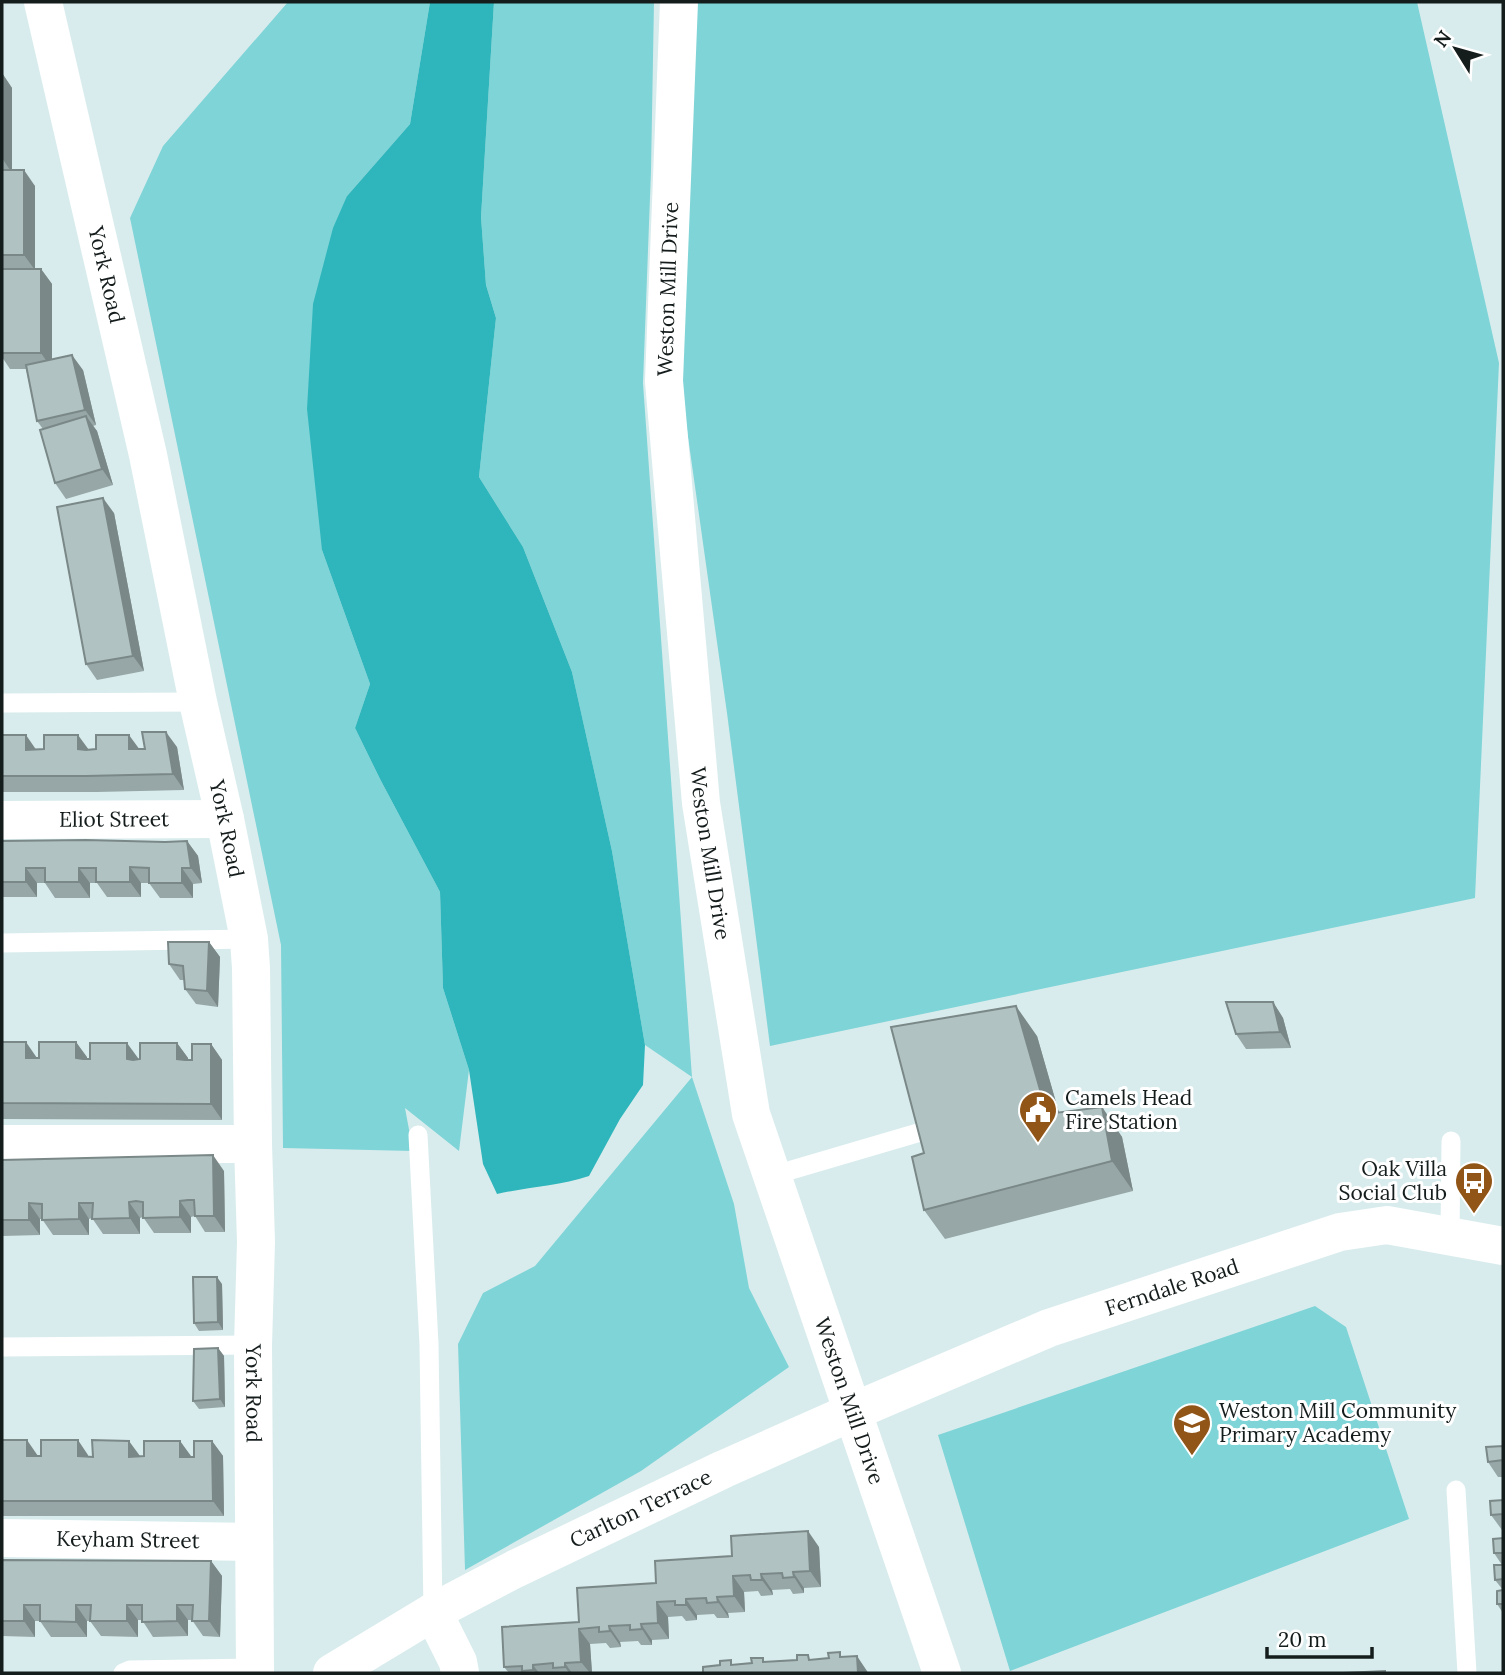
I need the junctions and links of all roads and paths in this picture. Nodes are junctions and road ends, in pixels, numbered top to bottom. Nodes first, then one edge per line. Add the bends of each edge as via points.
1 (679, 2) edge
2 (45, 3) edge
3 (198, 702) junction
4 (2, 703) edge
5 (225, 819) junction
6 (2, 820) edge
7 (249, 939) junction
8 (2, 943) edge
9 (931, 1129) edge
10 (418, 1135) dead end
11 (1451, 1140) dead end
12 (2, 1144) edge
13 (253, 1144) junction
14 (771, 1176) junction
15 (1450, 1236) junction
16 (1503, 1246) edge
17 (253, 1345) junction
18 (2, 1347) edge
19 (852, 1412) junction
20 (1456, 1490) dead end
21 (2, 1538) edge
22 (254, 1542) junction
23 (433, 1612) junction
24 (255, 1670) edge
25 (123, 1673) edge
26 (332, 1673) edge
27 (460, 1673) edge
28 (942, 1673) edge
29 (1467, 1673) edge

1 - 14 street, Weston Mill Drive via 664,381 701,803 751,1114
2 - 3 street, York Road via 148,454
3 - 4 lane
3 - 5 street, York Road
5 - 6 street, Eliot Street
5 - 7 street, York Road
7 - 8 lane
7 - 13 street, York Road
9 - 14 lane
10 - 23 lane via 429,1344
11 - 15 lane
12 - 13 street
13 - 17 street, York Road
14 - 19 street, Weston Mill Drive
15 - 16 street, Ferndale Road
15 - 19 street, Ferndale Road via 1387,1225 1340,1232 1049,1328
17 - 18 lane
17 - 22 street, York Road
19 - 23 street, Carlton Terrace via 724,1469
19 - 28 street, Weston Mill Drive
20 - 29 lane
21 - 22 street, Keyham Street
22 - 24 street, York Road
23 - 26 street, Carlton Terrace
23 - 27 street
24 - 25 lane

